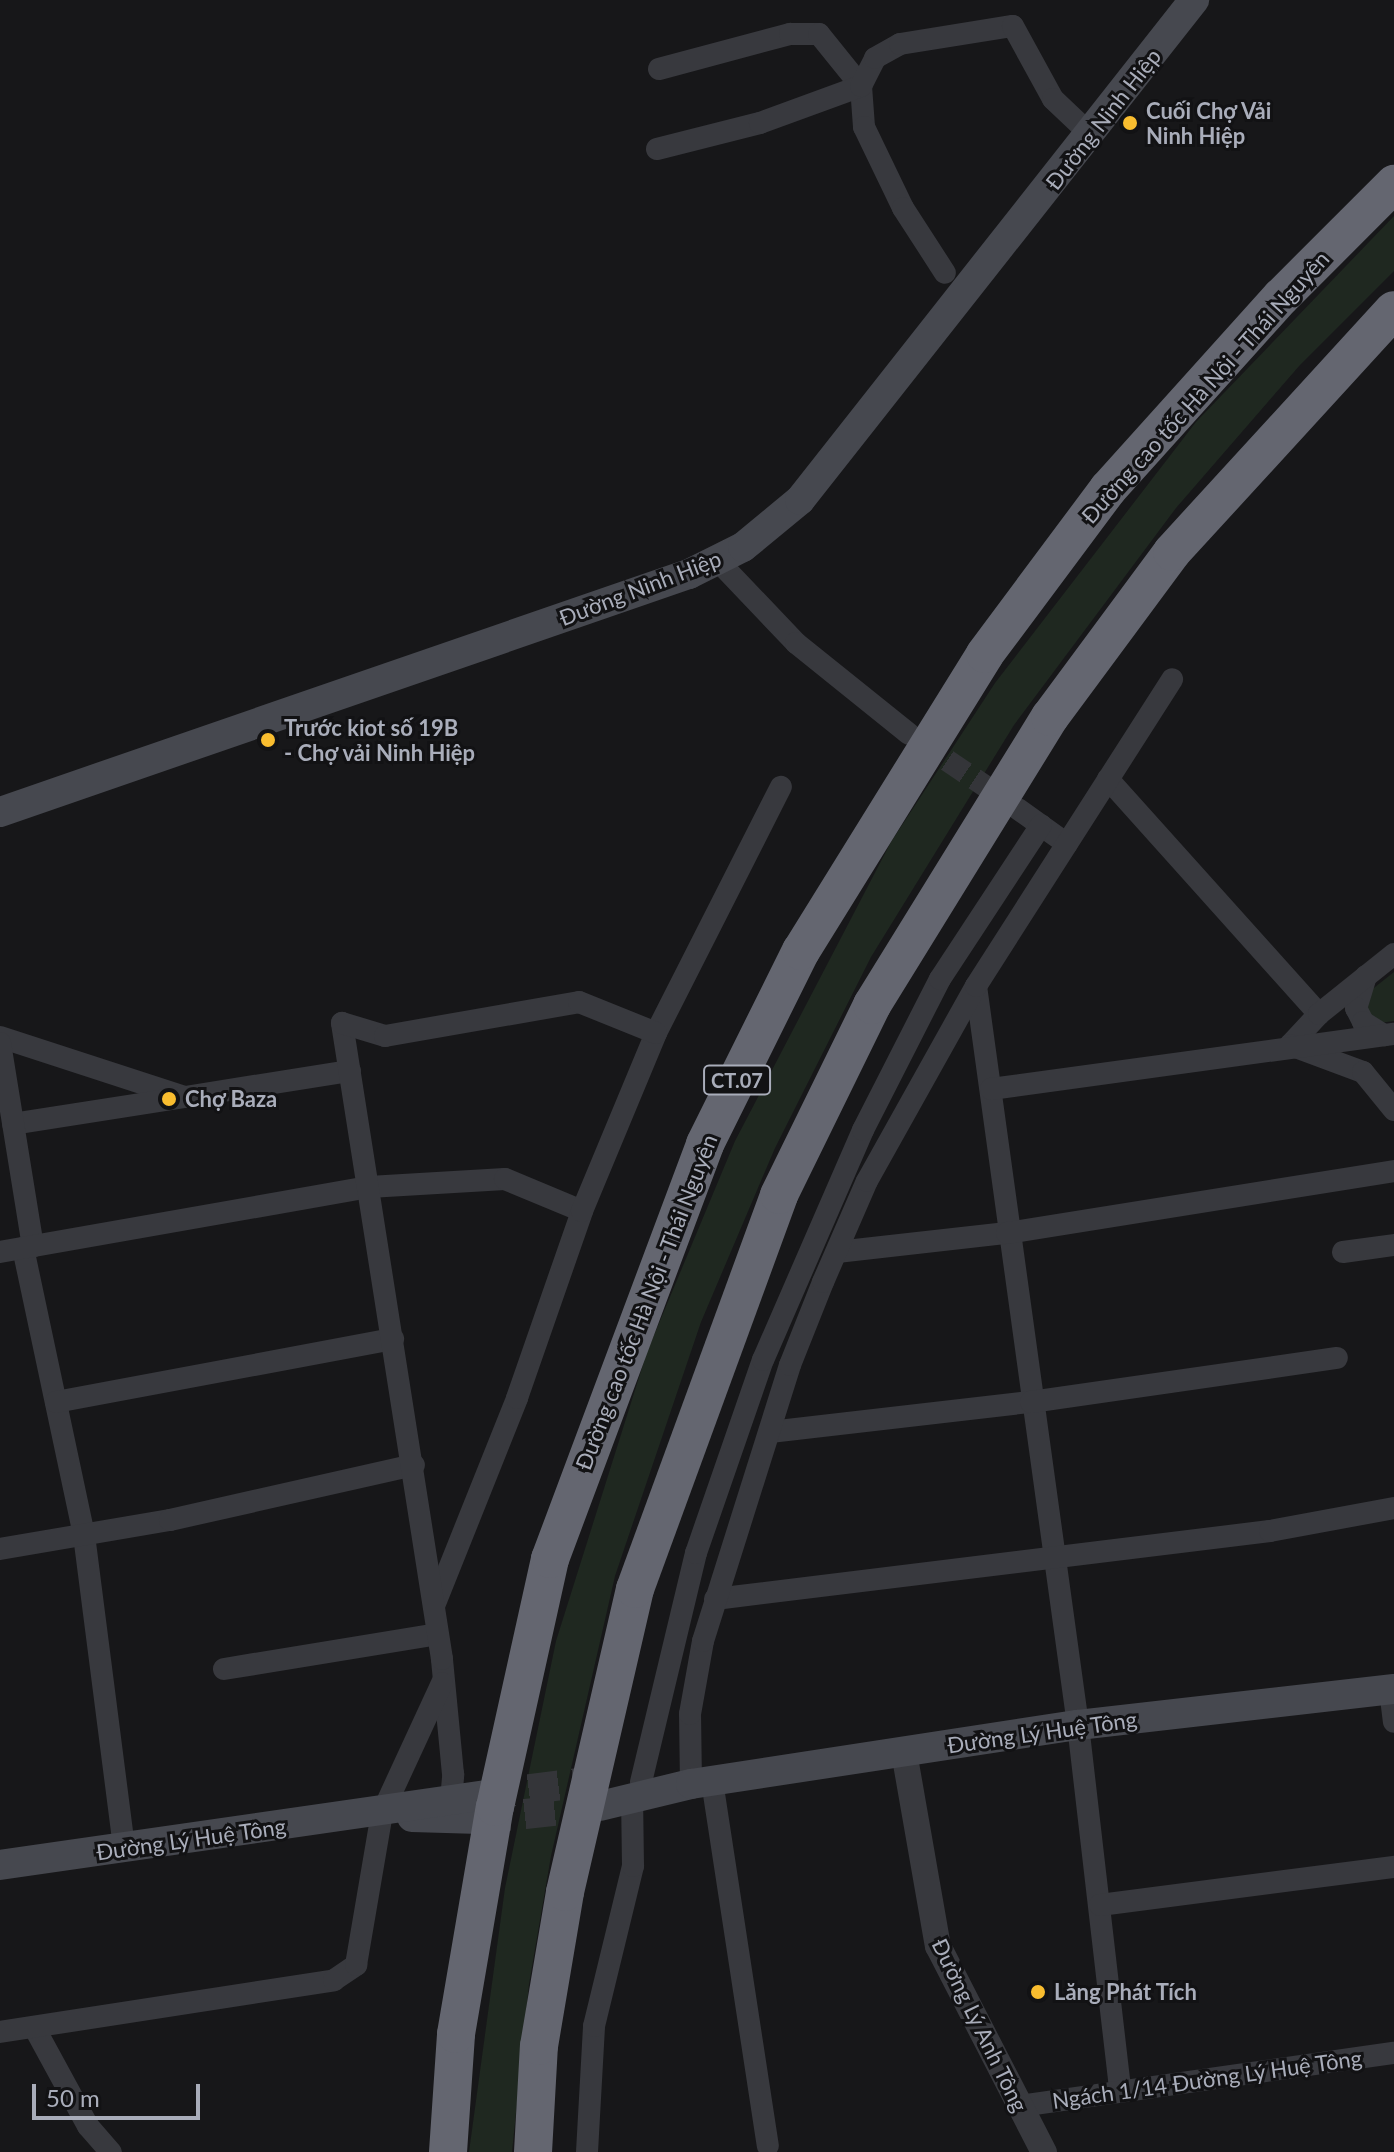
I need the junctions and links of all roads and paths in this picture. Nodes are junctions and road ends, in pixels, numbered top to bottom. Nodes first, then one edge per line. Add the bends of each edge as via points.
1 (1194, 0) edge
2 (659, 69) dead end
3 (861, 86) junction
4 (1091, 135) junction
5 (657, 149) dead end
6 (1394, 184) edge
7 (945, 273) dead end
8 (1394, 310) edge
9 (717, 560) junction
10 (1172, 679) dead end
11 (909, 734) tunnel mouth
12 (1108, 779) junction
13 (781, 787) dead end
14 (1018, 809) tunnel mouth
15 (0, 812) edge
16 (1041, 825) junction
17 (1067, 844) junction
18 (1394, 954) edge
19 (1367, 976) junction
20 (976, 986) junction
21 (1319, 1014) junction
22 (656, 1033) junction
23 (1389, 1035) edge
24 (0, 1040) edge
25 (1290, 1045) junction
26 (350, 1071) junction
27 (991, 1089) junction
28 (185, 1097) junction
29 (1394, 1110) edge
30 (13, 1124) junction
31 (1394, 1171) edge
32 (369, 1187) junction
33 (582, 1211) junction
34 (1007, 1233) junction
35 (1394, 1245) edge
36 (28, 1247) junction
37 (0, 1252) edge
38 (837, 1252) junction
39 (1343, 1252) dead end
40 (393, 1339) junction
41 (1337, 1358) dead end
42 (56, 1402) junction
43 (1031, 1402) junction
44 (770, 1432) junction
45 (414, 1465) junction
46 (1394, 1508) edge
47 (84, 1535) junction
48 (0, 1549) edge
49 (1052, 1559) junction
50 (715, 1599) junction
51 (434, 1607) junction
52 (437, 1634) junction
53 (224, 1669) dead end
54 (442, 1681) junction
55 (1392, 1689) edge
56 (1394, 1722) edge
57 (1078, 1725) junction
58 (904, 1752) junction
59 (701, 1782) junction
60 (637, 1790) junction
61 (601, 1793) tunnel mouth
62 (482, 1807) tunnel mouth
63 (451, 1810) junction
64 (382, 1813) junction
65 (124, 1849) junction
66 (0, 1865) edge
67 (1394, 1867) edge
68 (1100, 1905) junction
69 (34, 2027) junction
70 (0, 2032) edge
71 (1394, 2053) edge
72 (1120, 2089) junction
73 (1020, 2106) junction
74 (768, 2146) dead end
75 (111, 2152) edge
76 (448, 2152) edge
77 (533, 2152) edge
78 (587, 2152) edge
79 (1044, 2152) edge

1 - 4 main road, Đường Ninh Hiệp
2 - 3 street via 790,34 819,34
3 - 4 street via 875,58 900,44 1013,26 1053,99
3 - 5 street via 760,123
3 - 7 street via 864,127 903,208
4 - 9 main road, Đường Ninh Hiệp via 800,500 743,547
6 - 76 highway, Đường cao tốc Hà Nội - Thái Nguyên / CT.07 via 1281,297 1108,489 985,654 801,951 705,1144 550,1559 495,1807 456,2034
8 - 77 highway via 1172,552 1050,717 872,1005 779,1195 635,1589 565,1892 539,2046
9 - 11 street via 796,643
9 - 15 main road, Đường Ninh Hiệp via 603,605
10 - 12 street
12 - 17 street
12 - 21 street
13 - 22 street
14 - 16 street
16 - 17 street
16 - 60 street via 933,993 863,1130 763,1360 696,1553
17 - 20 street
18 - 19 street
19 - 21 street
19 - 23 street via 1356,1008 1363,1022
20 - 27 street
20 - 38 street via 867,1181
21 - 25 street
22 - 26 street via 579,1002 385,1036 342,1023
22 - 33 street
23 - 25 street
24 - 28 street
24 - 30 street
25 - 27 street
25 - 29 street via 1363,1072
26 - 28 street
26 - 32 street
27 - 34 street
28 - 30 street
30 - 36 street
31 - 34 street
32 - 33 street via 505,1179
32 - 36 street
32 - 40 street
33 - 51 street via 517,1398
34 - 38 street
34 - 43 street
35 - 39 street
36 - 37 street
36 - 42 street
38 - 44 street via 790,1365
40 - 42 street
40 - 45 street
41 - 43 street
42 - 47 street
43 - 44 street
43 - 49 street
44 - 50 street
45 - 47 street
45 - 51 street
46 - 49 street via 1270,1531
47 - 48 street
47 - 65 street
49 - 50 street
49 - 57 street
50 - 59 street via 690,1714
51 - 52 street
52 - 53 street
52 - 54 street
54 - 63 street
54 - 64 street
55 - 56 street
55 - 57 main road, Đường Lý Huệ Tông
57 - 58 main road, Đường Lý Huệ Tông
57 - 68 street
58 - 59 main road, Đường Lý Huệ Tông
58 - 73 street, Đường Lý Anh Tông via 938,1946
59 - 60 main road, Đường Lý Huệ Tông
59 - 74 street
60 - 61 main road, Đường Lý Huệ Tông
60 - 78 street via 633,1866 594,2026
62 - 63 main road, Đường Lý Huệ Tông
63 - 64 main road, Đường Lý Huệ Tông
64 - 65 main road, Đường Lý Huệ Tông
64 - 69 street via 356,1965 334,1980
65 - 66 main road, Đường Lý Huệ Tông
67 - 68 street
68 - 72 street
69 - 70 street
69 - 75 street via 88,2126
71 - 72 street, Ngách 1/14 Đường Lý Huệ Tông
72 - 73 street, Ngách 1/14 Đường Lý Huệ Tông
73 - 79 street, Đường Lý Anh Tông

